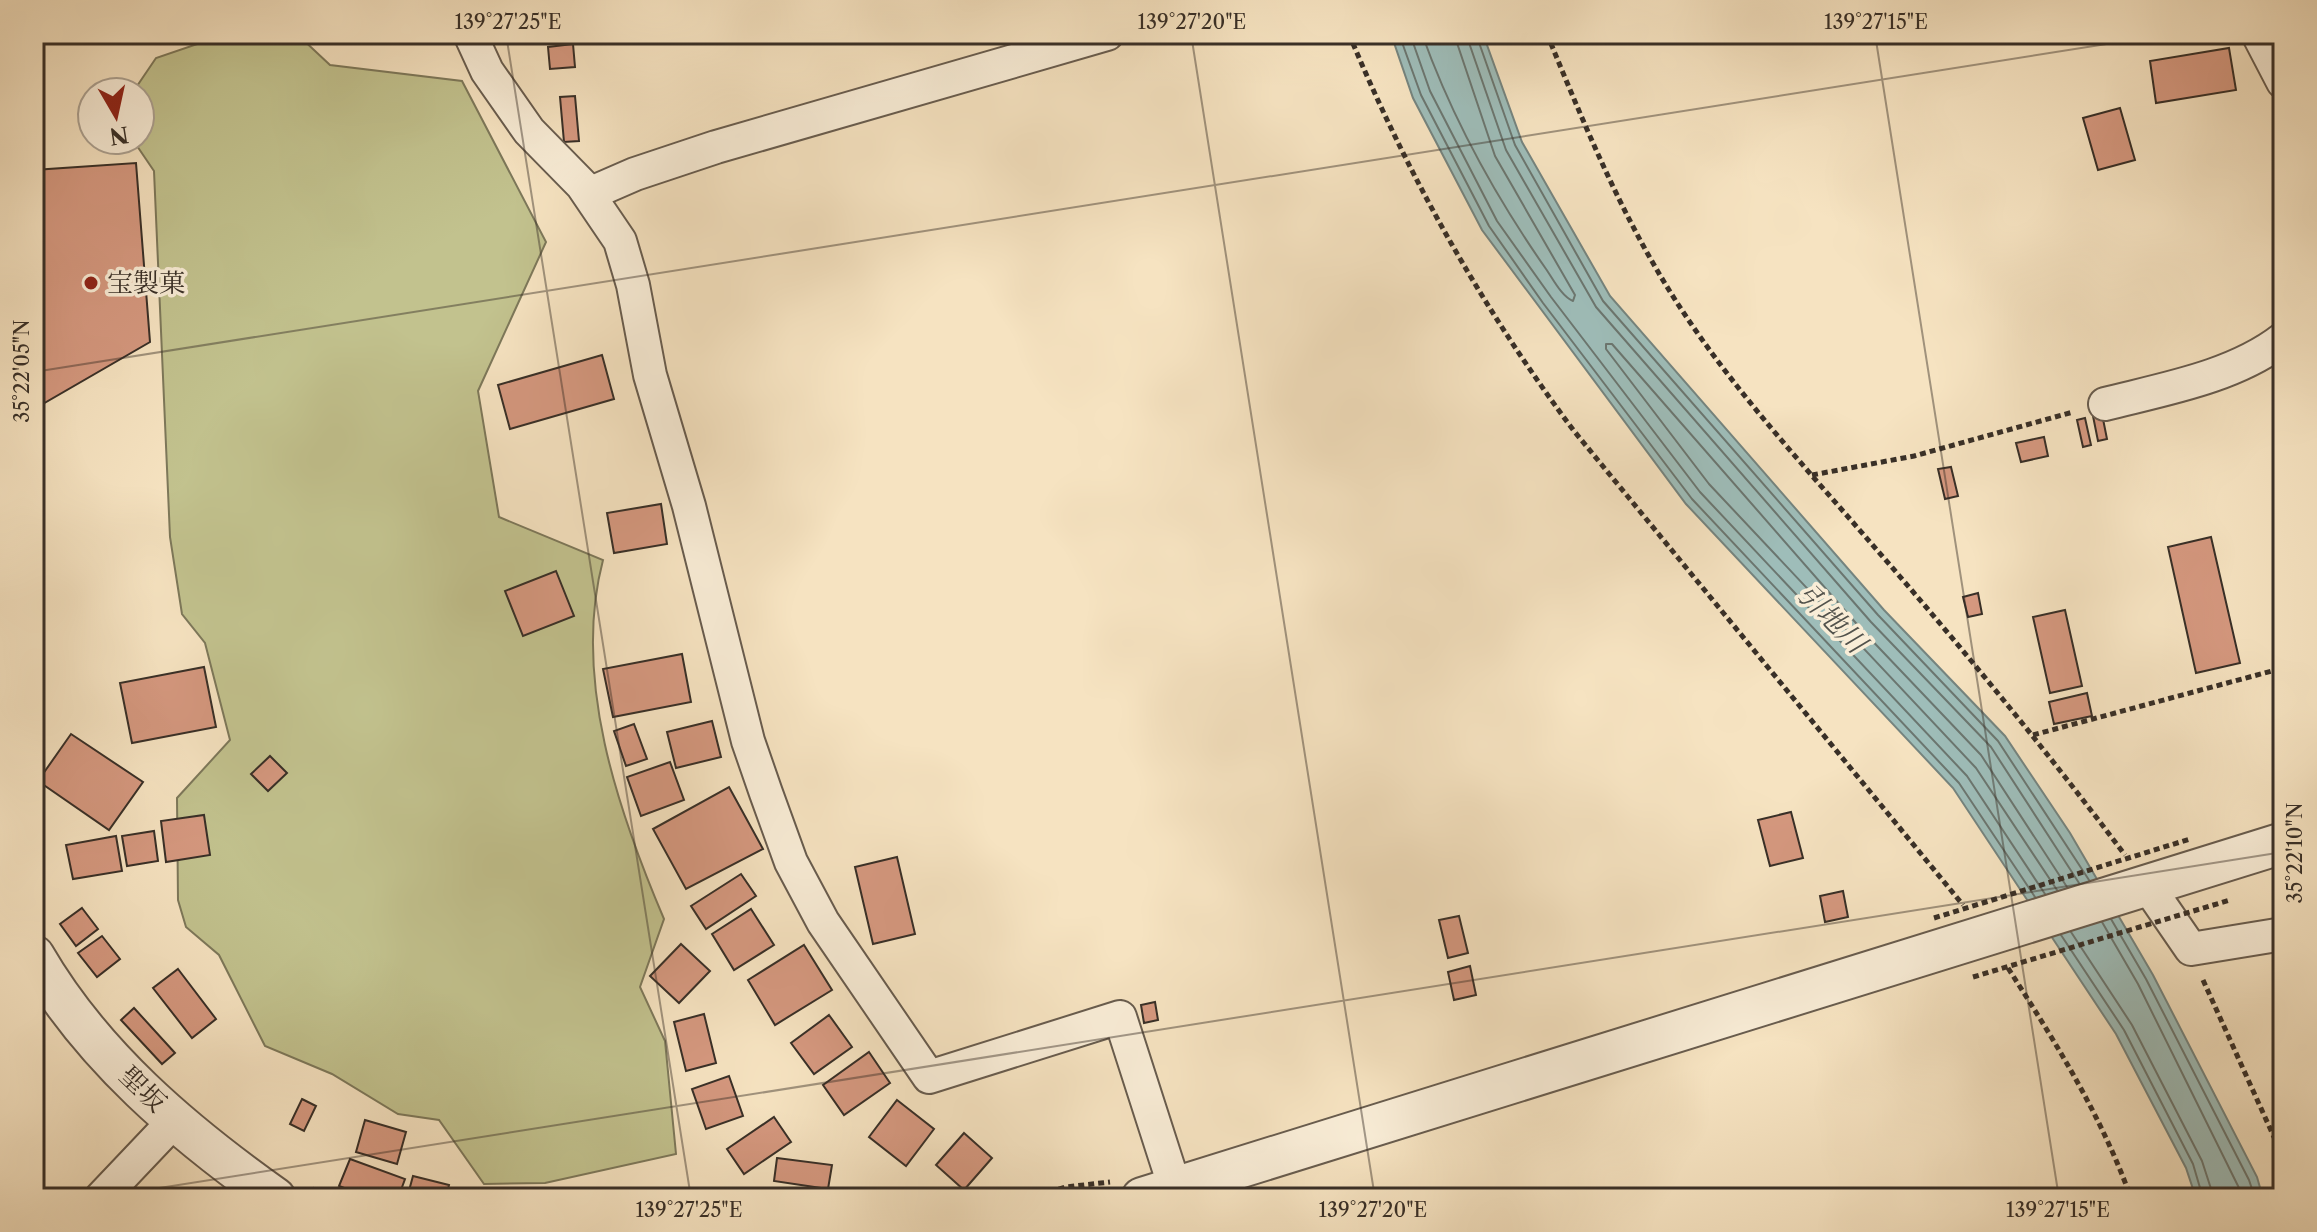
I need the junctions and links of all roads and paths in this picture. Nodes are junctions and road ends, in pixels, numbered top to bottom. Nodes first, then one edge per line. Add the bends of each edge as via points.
1 (470, 34) edge
2 (1107, 34) edge
3 (1349, 34) edge
4 (1547, 34) edge
5 (2258, 34) edge
6 (2283, 82) edge
7 (589, 194) junction
8 (2283, 339) edge
9 (2105, 404) joint
10 (1812, 475) junction
11 (2283, 668) edge
12 (2032, 735) junction
13 (2190, 839) dead end
14 (2283, 843) edge
15 (2135, 889) junction
16 (2230, 900) dead end
17 (1934, 918) dead end
18 (2283, 934) edge
19 (1987, 935) junction
20 (2191, 949) junction
21 (34, 956) edge
22 (1973, 977) dead end
23 (175, 1120) junction
24 (2283, 1157) edge
25 (1153, 1191) edge
26 (101, 1198) edge
27 (275, 1198) edge
28 (1030, 1198) edge
29 (2131, 1198) edge

1 - 7 street via 487,71 529,131
2 - 7 street via 716,147
3 - 19 path via 1418,184 1523,363
4 - 10 path via 1616,195 1658,271 1701,337
5 - 6 street
7 - 25 street via 620,241 633,285 650,375 753,754 791,862 823,922 929,1077 1120,1017
8 - 9 street via 2242,363
9 - 10 path via 1914,456
10 - 12 path
11 - 12 path
12 - 15 path
13 - 17 path, bridge
14 - 15 street
15 - 19 street
15 - 20 street
16 - 22 path, bridge
18 - 20 street
19 - 25 street
19 - 29 path via 2073,1070 2112,1145
20 - 24 path
21 - 23 street, 聖坂 via 92,1040
23 - 26 street
23 - 27 street, 聖坂
25 - 28 path via 1066,1187

